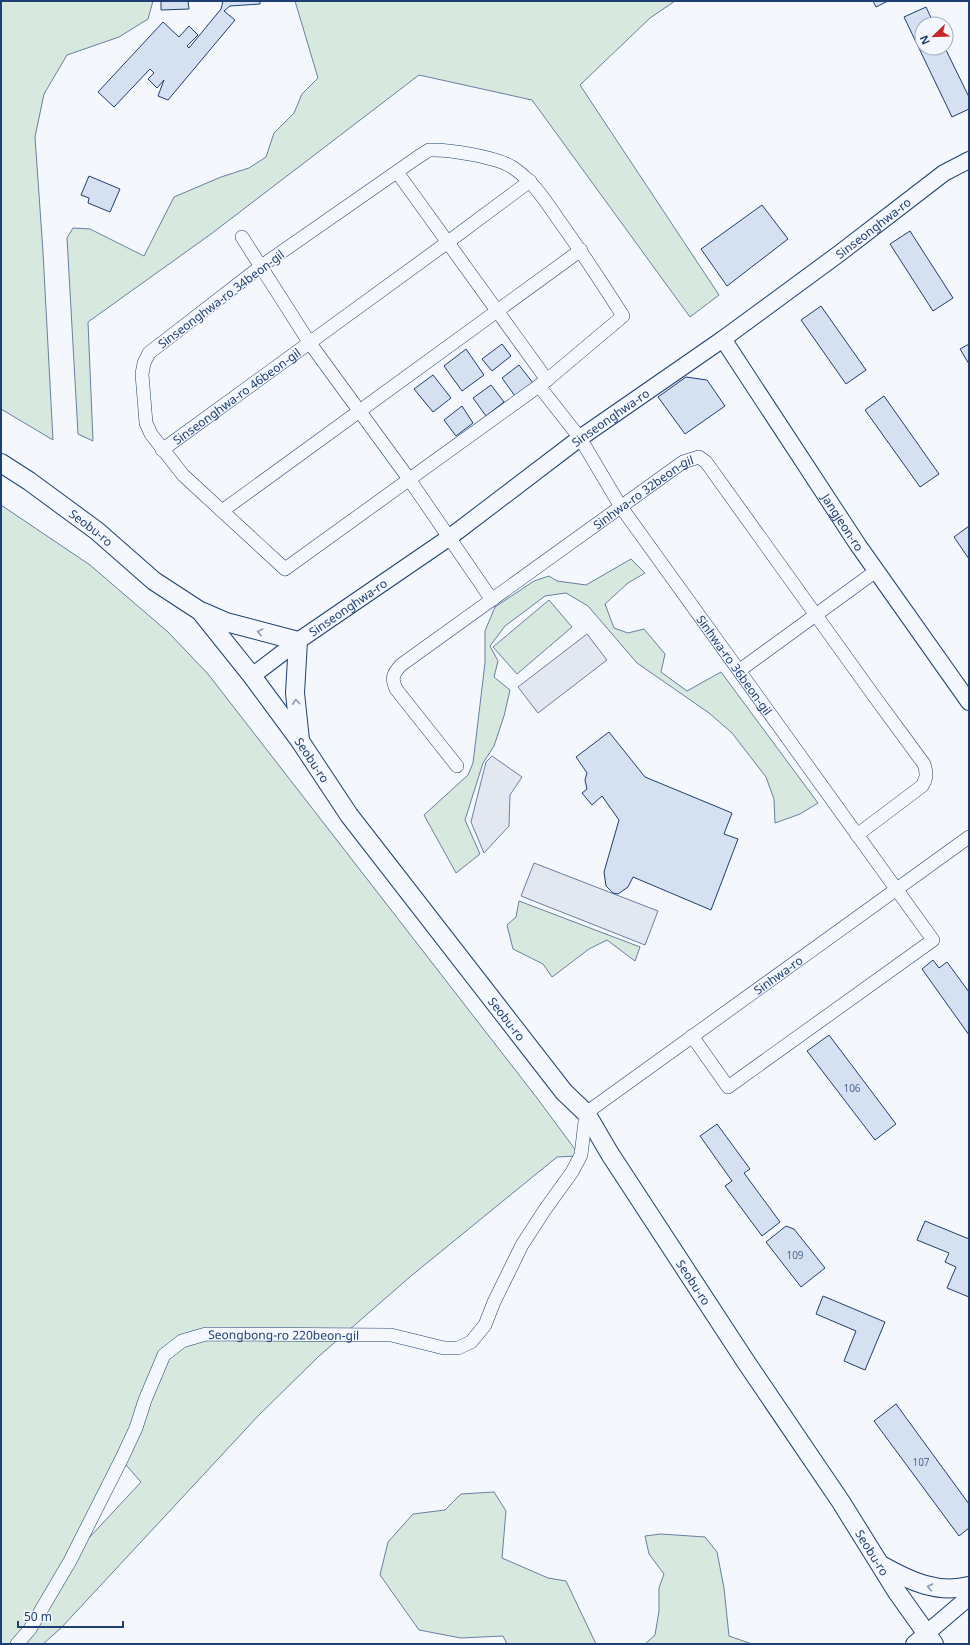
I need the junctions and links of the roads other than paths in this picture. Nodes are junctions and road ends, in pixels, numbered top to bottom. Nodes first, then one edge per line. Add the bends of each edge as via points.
1 (969, 160) edge
2 (397, 172) junction
3 (530, 181) junction
4 (242, 238) dead end
5 (448, 242) junction
6 (581, 250) junction
7 (260, 267) junction
8 (498, 310) junction
9 (724, 338) junction
10 (309, 342) junction
11 (543, 383) junction
12 (359, 411) junction
13 (580, 438) junction
14 (162, 450) junction
15 (1, 463) edge
16 (409, 479) junction
17 (621, 506) junction
18 (222, 511) junction
19 (450, 537) junction
20 (876, 571) junction
21 (492, 600) junction
22 (200, 611) junction
23 (816, 615) junction
24 (298, 641) junction
25 (740, 670) junction
26 (252, 676) junction
27 (969, 702) edge
28 (300, 741) junction
29 (458, 766) dead end
30 (858, 835) junction
31 (969, 837) edge
32 (896, 889) junction
33 (692, 1036) junction
34 (586, 1113) junction
35 (881, 1565) junction
36 (969, 1586) edge
37 (969, 1597) edge
38 (925, 1640) edge
39 (17, 1644) edge

1 - 9 street, Sinseonghwa-ro via 944,174
2 - 3 street, Sinseonghwa-ro 34beon-gil via 429,150 440,150 491,159 511,167
2 - 5 street, Sinhwa-ro 36beon-gil
2 - 7 street, Sinseonghwa-ro 34beon-gil
3 - 5 street
3 - 6 street, Sinseonghwa-ro 34beon-gil
4 - 7 street, Sinseonghwa-ro 46beon-gil
5 - 8 street, Sinhwa-ro 36beon-gil
5 - 10 street, Sinseonghwa-ro 46beon-gil
6 - 8 street
6 - 11 street, Sinseonghwa-ro 34beon-gil via 623,316
7 - 10 street, Sinseonghwa-ro 46beon-gil
7 - 14 street, Sinseonghwa-ro 34beon-gil via 149,353 142,374 146,423
8 - 11 street, Sinhwa-ro 36beon-gil
8 - 12 street
9 - 13 street, Sinseonghwa-ro
9 - 20 street, Jangjeon-ro
10 - 12 street, Sinseonghwa-ro 46beon-gil
10 - 14 street, Sinseonghwa-ro 46beon-gil
11 - 13 street, Sinhwa-ro 36beon-gil
11 - 16 street
12 - 16 street, Sinseonghwa-ro 46beon-gil
12 - 18 street
13 - 17 street, Sinhwa-ro 36beon-gil
13 - 19 street, Sinseonghwa-ro
14 - 18 street, Sinseonghwa-ro 34beon-gil via 182,475
15 - 22 main road, Seobu-ro via 97,531 154,581
16 - 18 street, Sinseonghwa-ro 34beon-gil via 285,568
16 - 19 street, Sinseonghwa-ro 46beon-gil
17 - 21 street, Sinhwa-ro 32beon-gil
17 - 23 street, Sinhwa-ro 32beon-gil via 683,462 699,457 706,462
17 - 25 street, Sinhwa-ro 36beon-gil
19 - 21 street, Sinseonghwa-ro 46beon-gil
19 - 24 street, Sinseonghwa-ro
20 - 23 street
20 - 27 street, Jangjeon-ro
21 - 29 street, Sinhwa-ro 32beon-gil via 401,665 394,673 392,681
24 -> 22 main road via 226,622
22 - 26 main road, Seobu-ro
23 - 25 street
23 - 30 street, Sinhwa-ro 32beon-gil via 924,764 927,773 922,786
24 - 26 street, Sinseonghwa-ro
28 -> 24 main road via 295,693
25 - 30 street, Sinhwa-ro 36beon-gil
26 - 28 main road, Seobu-ro
28 - 34 main road, Seobu-ro via 353,820 564,1092
30 - 32 street, Sinhwa-ro 36beon-gil
31 - 32 street, Sinhwa-ro
32 - 33 street, Sinhwa-ro
32 - 33 street, Sinhwa-ro 36beon-gil via 933,940 728,1087
33 - 34 street, Sinhwa-ro
34 - 35 main road, Seobu-ro via 610,1154
34 - 39 street, Seongbong-ro 220beon-gil via 581,1155 522,1245 485,1325 471,1342 458,1348 444,1348 391,1335 206,1334 182,1341 164,1355 136,1428 70,1561 30,1629
36 -> 35 main road via 943,1589 928,1587 904,1578
35 - 38 main road, Seobu-ro
37 - 38 street

